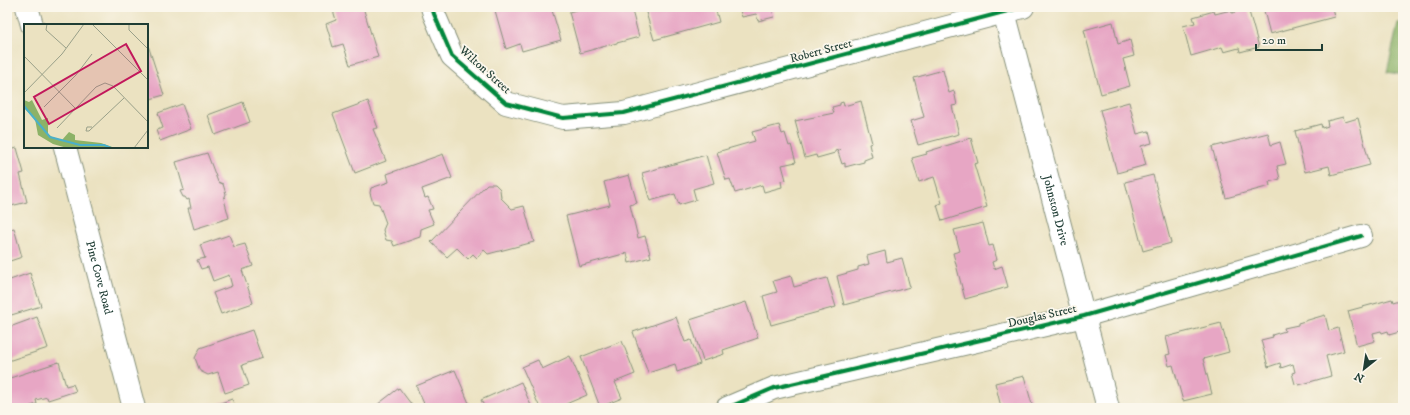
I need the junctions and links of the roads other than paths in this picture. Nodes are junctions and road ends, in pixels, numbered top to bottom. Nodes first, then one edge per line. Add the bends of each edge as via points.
1 (27, 7) edge
2 (432, 7) edge
3 (1013, 10) edge
4 (32, 24) edge
5 (624, 113) joint
6 (64, 148) edge
7 (1361, 236) dead end
8 (1084, 316) junction
9 (134, 408) edge
10 (727, 408) edge
11 (1108, 408) edge

1 - 4 street
2 - 5 street, Wilton Street via 452,56 506,103 562,118
3 - 5 street, Robert Street
3 - 8 street, Johnston Drive
6 - 9 street, Pine Cove Road
7 - 8 street, Douglas Street
8 - 10 street, Douglas Street via 774,388
8 - 11 street, Johnston Drive

